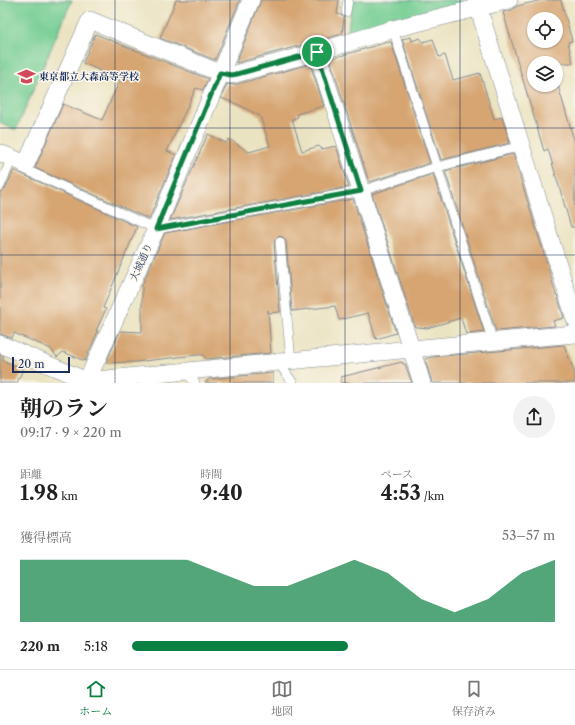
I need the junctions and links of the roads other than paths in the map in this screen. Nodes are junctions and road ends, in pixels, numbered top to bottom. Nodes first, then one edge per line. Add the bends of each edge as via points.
1 (251, 0) edge
2 (348, 0) edge
3 (509, 0) edge
4 (478, 4) edge
5 (346, 12) dead end
6 (393, 29) junction
7 (317, 52) junction
8 (220, 73) junction
9 (522, 146) junction
10 (13, 158) edge
11 (437, 167) junction
12 (0, 186) edge
13 (361, 191) junction
14 (156, 229) junction
15 (280, 242) dead end
16 (575, 319) edge
17 (575, 334) edge
18 (493, 342) junction
19 (0, 344) edge
20 (411, 349) junction
21 (285, 362) junction
22 (191, 377) edge
23 (87, 382) edge
24 (293, 383) edge
25 (422, 383) edge

1 - 8 street, 大城通り
2 - 5 lane
3 - 4 street
4 - 6 street
4 - 9 street
6 - 7 street
6 - 11 lane
7 - 8 street via 237,74
7 - 13 street
8 - 10 street via 90,20
8 - 14 street, 大城通り
9 - 11 lane
9 - 16 street
10 - 12 lane
10 - 14 lane via 24,169
11 - 13 lane
11 - 18 lane
13 - 14 lane
13 - 20 street
14 - 23 street, 大城通り
15 - 21 lane
17 - 18 street
18 - 20 street
19 - 23 street
20 - 21 street
20 - 25 street
21 - 22 street
21 - 24 lane
22 - 23 street

